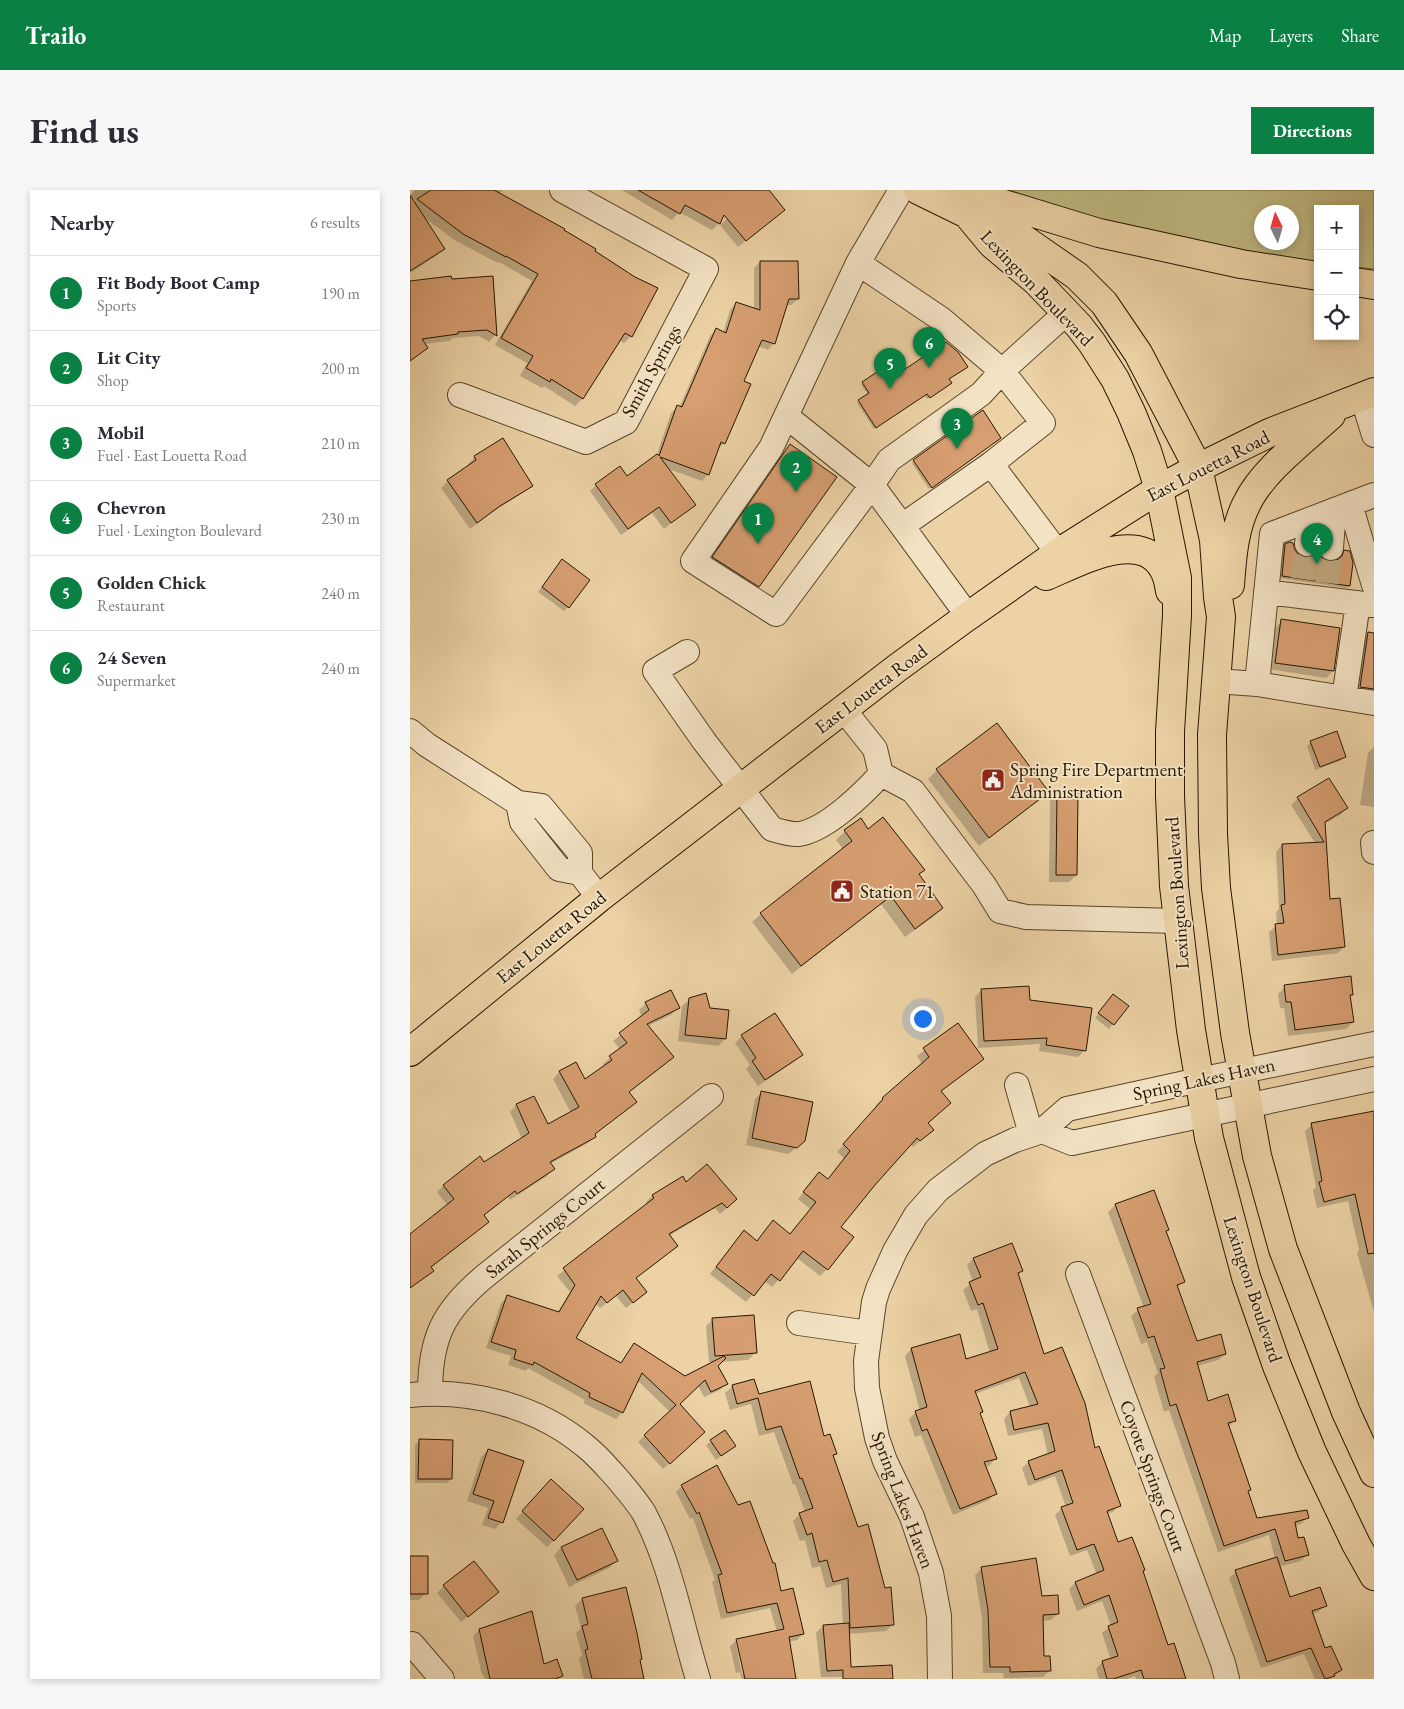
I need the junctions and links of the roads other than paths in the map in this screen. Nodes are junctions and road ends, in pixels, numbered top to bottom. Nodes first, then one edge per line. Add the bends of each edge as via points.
1 (562, 190) edge
2 (901, 190) edge
3 (918, 190) edge
4 (941, 190) edge
5 (967, 214) junction
6 (858, 262) junction
7 (1314, 275) edge
8 (1359, 283) edge
9 (1374, 285) edge
10 (1066, 313) junction
11 (1002, 371) junction
12 (460, 394) dead end
13 (1360, 397) edge
14 (786, 416) junction
15 (1374, 434) edge
16 (991, 464) junction
17 (1198, 468) junction
18 (872, 485) junction
19 (1159, 489) junction
20 (1374, 495) edge
21 (1342, 507) junction
22 (1310, 520) junction
23 (902, 526) junction
24 (1307, 544) tunnel mouth
25 (1330, 548) tunnel mouth
26 (1058, 553) junction
27 (1374, 585) edge
28 (1266, 592) junction
29 (996, 597) junction
30 (1366, 604) edge
31 (1177, 615) junction
32 (968, 616) junction
33 (1221, 617) junction
34 (687, 652) dead end
35 (1216, 681) junction
36 (1257, 684) junction
37 (1344, 698) junction
38 (1374, 702) edge
39 (843, 709) junction
40 (410, 731) edge
41 (881, 774) junction
42 (740, 790) junction
43 (599, 898) junction
44 (1178, 921) junction
45 (1374, 1044) edge
46 (410, 1052) edge
47 (1329, 1053) junction
48 (1243, 1071) junction
49 (1374, 1079) edge
50 (1199, 1080) junction
51 (1017, 1085) dead end
52 (1338, 1087) junction
53 (711, 1096) dead end
54 (1109, 1100) junction
55 (1248, 1106) junction
56 (1205, 1115) junction
57 (1037, 1133) junction
58 (1118, 1133) junction
59 (1078, 1274) dead end
60 (799, 1323) dead end
61 (869, 1333) junction
62 (420, 1394) edge
63 (1374, 1473) edge
64 (1374, 1576) edge
65 (412, 1644) dead end
66 (442, 1679) edge
67 (698, 1679) edge
68 (940, 1679) edge
69 (1227, 1679) edge

1 - 12 street, Smith Springs via 706,269 626,422 586,442
2 - 6 street
3 - 5 main road, Lexington Boulevard
4 - 7 main road via 981,197 1099,233 1241,264
5 - 10 main road, Lexington Boulevard via 992,244 1036,281
5 - 17 main road, Lexington Boulevard via 1004,226 1077,276 1104,303 1138,353
6 - 11 street via 941,319
6 - 14 street
8 - 9 main road
10 - 11 street
10 - 19 main road, Lexington Boulevard via 1092,343 1115,379 1142,439
11 - 16 street via 1043,423
11 - 18 street via 981,394 889,460
13 - 15 street
13 - 17 main road, East Louetta Road via 1270,433
13 - 33 main road via 1275,465 1247,502 1236,537 1229,596
14 - 18 street
14 - 18 street via 771,448 694,561 776,614
16 - 23 street
16 - 26 street
17 - 19 main road, East Louetta Road
17 - 33 main road, Lexington Boulevard via 1214,540
18 - 23 street
19 - 26 main road, East Louetta Road
19 - 31 main road, Lexington Boulevard via 1177,578
20 - 21 street
21 - 22 street
21 - 25 street
21 - 27 street
22 - 24 street
22 - 28 street via 1272,534
23 - 32 street
26 - 29 main road, East Louetta Road
28 - 30 street via 1301,588 1326,591
28 - 36 street
29 - 31 main road via 1108,552 1134,549 1160,564
29 - 32 main road, East Louetta Road
30 - 37 street
31 - 44 main road, Lexington Boulevard via 1170,796
32 - 39 main road, East Louetta Road
33 - 35 main road, Lexington Boulevard
34 - 42 street via 656,671
35 - 36 street
35 - 48 main road, Lexington Boulevard via 1212,762 1216,888
36 - 37 street
37 - 38 street
39 - 41 street via 876,750
39 - 42 main road, East Louetta Road
40 - 43 street via 518,803 541,806 580,853 580,873
41 - 42 street via 863,794 821,825 798,834 772,829
41 - 44 street via 913,792 1000,911 1026,917
42 - 43 main road, East Louetta Road
43 - 46 main road, East Louetta Road
44 - 50 main road, Lexington Boulevard
45 - 47 street, Spring Lakes Haven
47 - 48 street, Spring Lakes Haven
47 - 52 street
48 - 50 street, Spring Lakes Haven
48 - 55 main road, Lexington Boulevard
49 - 52 street, Spring Lakes Haven
50 - 54 street, Spring Lakes Haven
50 - 56 main road, Lexington Boulevard
51 - 57 street
52 - 55 street, Spring Lakes Haven
53 - 62 street, Sarah Springs Court via 461,1298 434,1345 430,1369
54 - 57 street, Spring Lakes Haven via 1067,1109
54 - 58 street
55 - 56 street, Spring Lakes Haven
55 - 63 main road, Lexington Boulevard via 1257,1156 1283,1249 1346,1412
56 - 58 street, Spring Lakes Haven
56 - 64 main road, Lexington Boulevard via 1246,1277 1277,1366 1312,1452
57 - 58 street, Spring Lakes Haven via 1072,1142
57 - 61 street, Spring Lakes Haven via 985,1154 938,1190 922,1207 910,1224 878,1289
59 - 69 street, Coyote Springs Court
60 - 61 street
61 - 68 street, Spring Lakes Haven via 866,1361 871,1412 885,1461 912,1517 931,1573 939,1616
62 - 67 street via 480,1398 524,1410 556,1425 600,1459 632,1495 650,1527 666,1568
65 - 66 street

